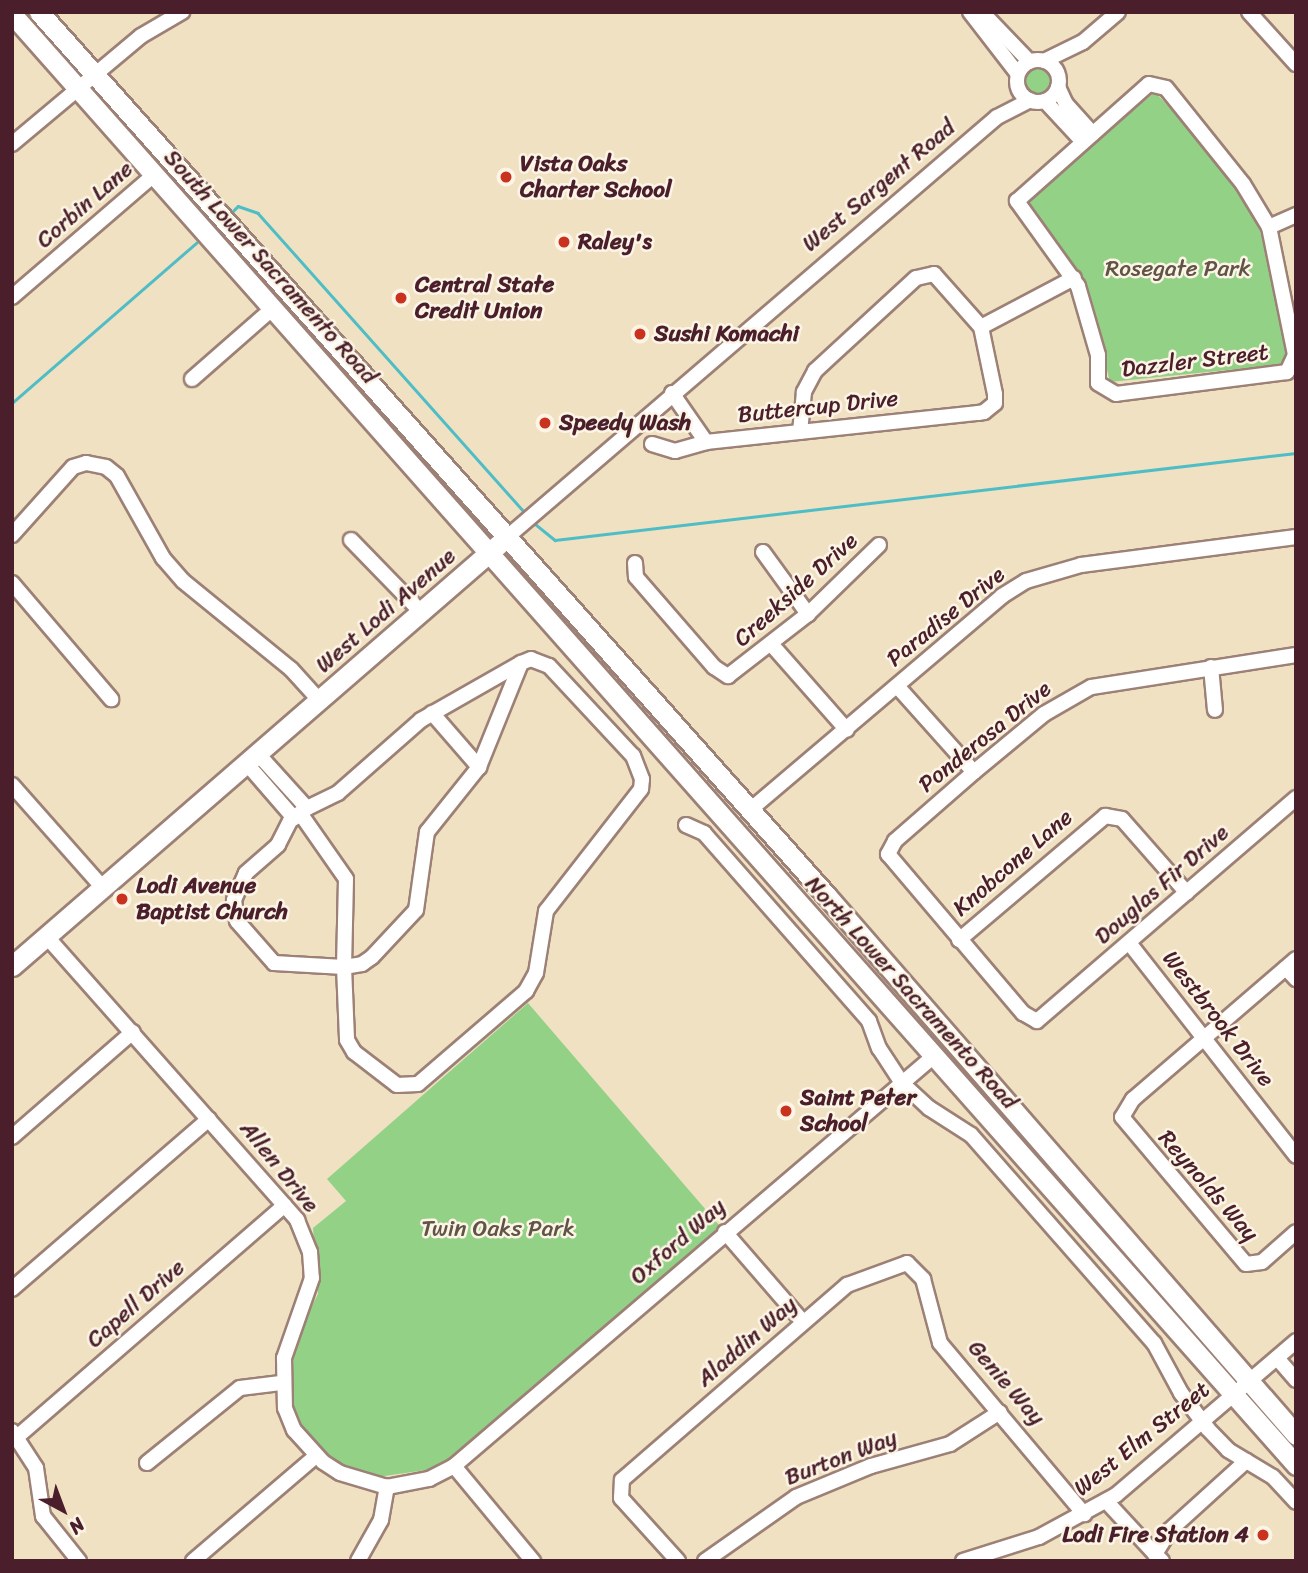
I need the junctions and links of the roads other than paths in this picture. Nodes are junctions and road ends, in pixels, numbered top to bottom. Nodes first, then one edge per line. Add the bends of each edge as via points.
1 (39, 12) edge
2 (181, 12) edge
3 (970, 12) edge
4 (982, 12) edge
5 (1118, 12) edge
6 (1249, 12) edge
7 (12, 13) edge
8 (1083, 42) junction
9 (1037, 61) junction
10 (1296, 64) edge
11 (94, 75) junction
12 (1018, 80) junction
13 (1058, 83) junction
14 (79, 88) junction
15 (1037, 101) junction
16 (996, 117) junction
17 (1088, 138) junction
18 (12, 144) edge
19 (155, 174) junction
20 (1296, 215) edge
21 (1269, 227) junction
22 (1074, 278) junction
23 (790, 290) joint
24 (12, 297) edge
25 (274, 308) junction
26 (981, 327) junction
27 (292, 329) junction
28 (192, 379) dead end
29 (375, 391) junction
30 (672, 393) junction
31 (800, 432) junction
32 (706, 442) junction
33 (652, 444) dead end
34 (513, 533) junction
35 (12, 536) edge
36 (1296, 537) edge
37 (351, 540) dead end
38 (879, 545) dead end
39 (490, 552) junction
40 (762, 552) dead end
41 (635, 564) dead end
42 (12, 583) edge
43 (422, 613) junction
44 (808, 614) junction
45 (772, 645) junction
46 (1296, 655) edge
47 (520, 663) junction
48 (1211, 667) junction
49 (897, 686) junction
50 (111, 699) dead end
51 (320, 701) junction
52 (1215, 710) dead end
53 (432, 713) junction
54 (847, 730) junction
55 (252, 759) junction
56 (479, 767) junction
57 (974, 772) junction
58 (12, 785) edge
59 (706, 796) junction
60 (1296, 798) edge
61 (750, 810) junction
62 (300, 813) junction
63 (686, 825) dead end
64 (103, 888) junction
65 (1187, 893) junction
66 (47, 937) junction
67 (959, 940) junction
68 (1130, 944) junction
69 (12, 966) edge
70 (344, 967) junction
71 (1292, 969) edge
72 (133, 1032) junction
73 (1206, 1037) junction
74 (935, 1055) junction
75 (902, 1083) junction
76 (1018, 1115) junction
77 (209, 1119) junction
78 (12, 1137) edge
79 (1296, 1156) edge
80 (285, 1205) junction
81 (725, 1232) junction
82 (1296, 1232) edge
83 (918, 1269) joint
84 (12, 1289) edge
85 (803, 1322) junction
86 (1296, 1341) edge
87 (1277, 1358) junction
88 (1296, 1380) edge
89 (281, 1383) junction
90 (1242, 1388) junction
91 (1000, 1412) junction
92 (1201, 1421) junction
93 (15, 1434) edge
94 (1296, 1435) edge
95 (316, 1456) junction
96 (1245, 1461) junction
97 (147, 1463) dead end
98 (1296, 1465) edge
99 (454, 1466) junction
100 (387, 1487) junction
101 (1106, 1501) junction
102 (1296, 1502) edge
103 (1084, 1514) junction
104 (1159, 1557) edge
105 (531, 1560) edge
106 (79, 1561) edge
107 (193, 1561) edge
108 (358, 1561) edge
109 (678, 1561) edge
110 (705, 1561) edge
111 (963, 1561) edge

1 - 11 main road, South Lower Sacramento Road
2 - 11 street via 141,36
3 - 12 street
4 - 9 street
5 - 8 street
6 - 10 street
7 - 14 main road, South Lower Sacramento Road
8 - 9 street
8 - 13 street
9 - 12 street, West Sargent Road
9 - 13 street
11 - 14 street
11 - 29 main road, South Lower Sacramento Road
12 - 15 street
12 - 16 street, West Sargent Road
13 - 15 street, West Sargent Road
13 - 17 street
14 - 18 street
14 - 19 main road, South Lower Sacramento Road
15 - 16 street, West Sargent Road
15 - 17 street
16 - 23 street, West Sargent Road
17 - 21 street via 1154,83 1166,88 1231,167
17 - 22 street via 1017,201
19 - 24 street, Corbin Lane
19 - 25 main road, South Lower Sacramento Road
20 - 21 street
21 - 22 street, Dazzler Street via 1295,355 1292,367 1281,374 1116,394 1103,389 1086,304
22 - 26 street
23 - 30 street, West Lodi Avenue
25 - 27 main road, South Lower Sacramento Road
25 - 28 street
26 - 31 street, Buttercup Drive via 995,394 991,408
26 - 31 street via 940,279 929,273 916,278 815,371 802,400
27 - 29 main road via 307,334 361,392
27 - 39 main road, South Lower Sacramento Road
29 - 34 main road, South Lower Sacramento Road
30 - 32 street
30 - 34 street, West Lodi Avenue
31 - 32 street, Buttercup Drive
32 - 33 street, Buttercup Drive via 675,451
34 - 39 main road, West Lodi Avenue
34 - 61 main road, North Lower Sacramento Road
35 - 51 street via 73,467 86,463 106,467 117,476 163,558 183,581 291,669
36 - 49 street, Paradise Drive via 1081,565 1026,581
37 - 43 street
38 - 44 street, Creekside Drive
39 - 43 main road, West Lodi Avenue
39 - 59 main road, North Lower Sacramento Road
40 - 44 street
41 - 45 street, Creekside Drive via 636,577 728,676
42 - 50 street
43 - 51 main road, West Lodi Avenue
44 - 45 street, Creekside Drive
45 - 54 street
46 - 48 street, Ponderosa Drive
47 - 53 street
47 - 56 street
47 - 70 street via 531,659 549,666 633,756 642,779 635,802 546,911 536,973 526,991 409,1087 397,1086 370,1066 347,1040
48 - 52 street
48 - 57 street, Ponderosa Drive via 1091,687 1044,714
49 - 54 street, Paradise Drive
49 - 57 street
51 - 55 main road, West Lodi Avenue
53 - 56 street
53 - 62 street via 338,793
54 - 61 street, Paradise Drive
55 - 62 street
55 - 64 main road, West Lodi Avenue
56 - 70 street via 427,832 416,910 372,957
57 - 67 street, Ponderosa Drive via 895,841 890,858
58 - 64 street
59 - 61 main road via 733,815
59 - 74 main road, North Lower Sacramento Road
60 - 65 street, Douglas Fir Drive
61 - 76 main road, North Lower Sacramento Road
62 - 70 street via 344,871
62 - 70 street via 278,845 238,886 234,900 237,921 274,963
63 - 75 street via 704,833 869,1021 879,1048
64 - 66 main road, West Lodi Avenue
65 - 67 street, Knobcone Lane via 1122,819 1105,816
65 - 68 street, Douglas Fir Drive
66 - 69 main road, West Lodi Avenue
66 - 72 street, Allen Drive
67 - 68 street, Douglas Fir Drive via 1030,1020 1044,1017
68 - 73 street, Westbrook Drive
71 - 73 street
72 - 77 street, Allen Drive
72 - 78 street
73 - 79 street, Westbrook Drive
73 - 82 street, Reynolds Way via 1133,1099 1122,1116 1246,1264 1254,1266
74 - 75 street, Oxford Way
74 - 76 main road via 949,1053 998,1103
74 - 90 main road, North Lower Sacramento Road
75 - 81 street, Oxford Way
75 - 92 street via 937,1114 971,1135 1046,1218 1154,1343
76 - 90 main road, North Lower Sacramento Road
77 - 80 street, Allen Drive
77 - 84 street
80 - 89 street, Allen Drive via 303,1231 312,1278 290,1338
80 - 93 street, Capell Drive
81 - 85 street
81 - 99 street, Oxford Way
83 - 85 street, Aladdin Way via 907,1263 857,1279
83 - 91 street, Genie Way via 937,1337
85 - 109 street, Aladdin Way via 619,1485 621,1498
86 - 87 street, West Elm Street
87 - 88 street
87 - 90 street, West Elm Street
89 - 95 street, Allen Drive via 295,1430
89 - 97 street via 240,1388
90 - 92 street, West Elm Street
90 - 94 main road, North Lower Sacramento Road
90 - 98 main road, North Lower Sacramento Road
91 - 103 street, Genie Way
91 - 110 street, Burton Way via 950,1444 870,1466 796,1497
92 - 96 street
92 - 101 street, West Elm Street
93 - 106 street via 36,1468 43,1516
95 - 100 street, Allen Drive via 340,1473
95 - 107 street
96 - 102 street via 1273,1477
96 - 104 street via 1234,1476 1187,1510
99 - 100 street, Allen Drive via 429,1479
99 - 105 street
100 - 108 street via 381,1520
101 - 103 street, West Elm Street
101 - 104 street
103 - 111 street, West Elm Street via 1039,1537

